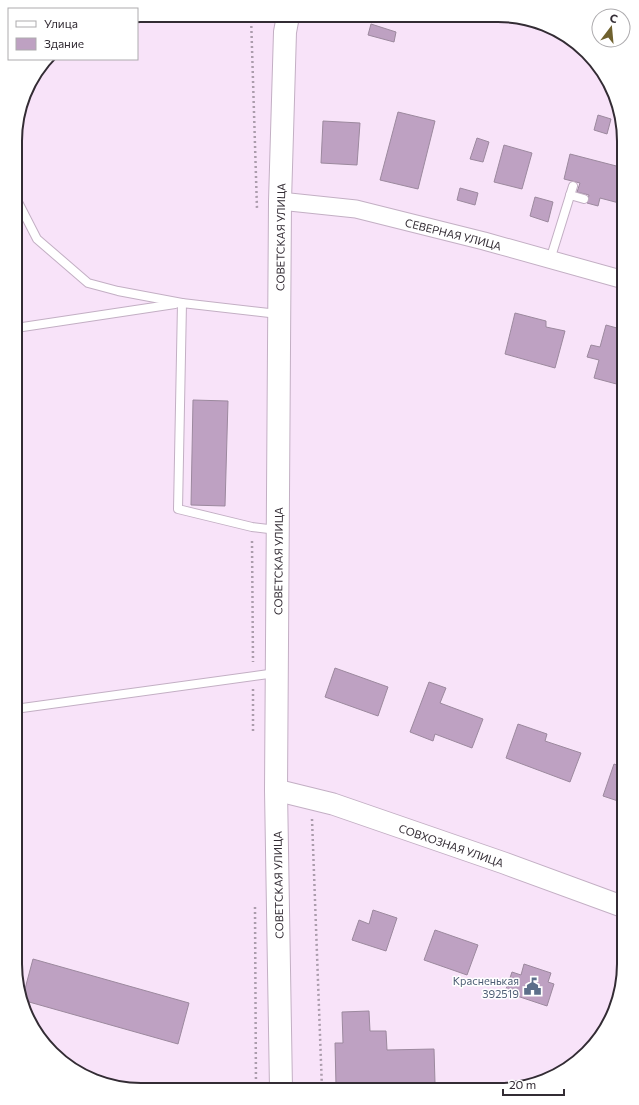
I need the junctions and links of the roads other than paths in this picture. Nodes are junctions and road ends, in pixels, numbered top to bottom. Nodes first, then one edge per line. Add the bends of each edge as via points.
1 (284, 22) edge
2 (572, 186) dead end
3 (570, 195) junction
4 (584, 199) dead end
5 (280, 201) junction
6 (22, 210) edge
7 (550, 260) junction
8 (617, 278) edge
9 (182, 303) junction
10 (280, 314) junction
11 (22, 327) edge
12 (278, 530) junction
13 (278, 673) junction
14 (22, 708) edge
15 (276, 790) junction
16 (617, 904) edge
17 (281, 1083) edge

1 - 5 main road, СОВЕТСКАЯ УЛИЦА
2 - 3 lane
3 - 4 lane
3 - 7 lane
5 - 7 street, СЕВЕРНАЯ УЛИЦА via 356,209
5 - 10 main road, СОВЕТСКАЯ УЛИЦА
6 - 9 lane via 37,239 88,283
7 - 8 street, СЕВЕРНАЯ УЛИЦА
9 - 10 lane
9 - 11 lane
9 - 12 lane via 178,510 252,527
10 - 12 main road, СОВЕТСКАЯ УЛИЦА
12 - 13 main road, СОВЕТСКАЯ УЛИЦА
13 - 14 lane
13 - 15 main road, СОВЕТСКАЯ УЛИЦА
15 - 16 street, СОВХОЗНАЯ УЛИЦА via 333,804
15 - 17 main road, СОВЕТСКАЯ УЛИЦА

